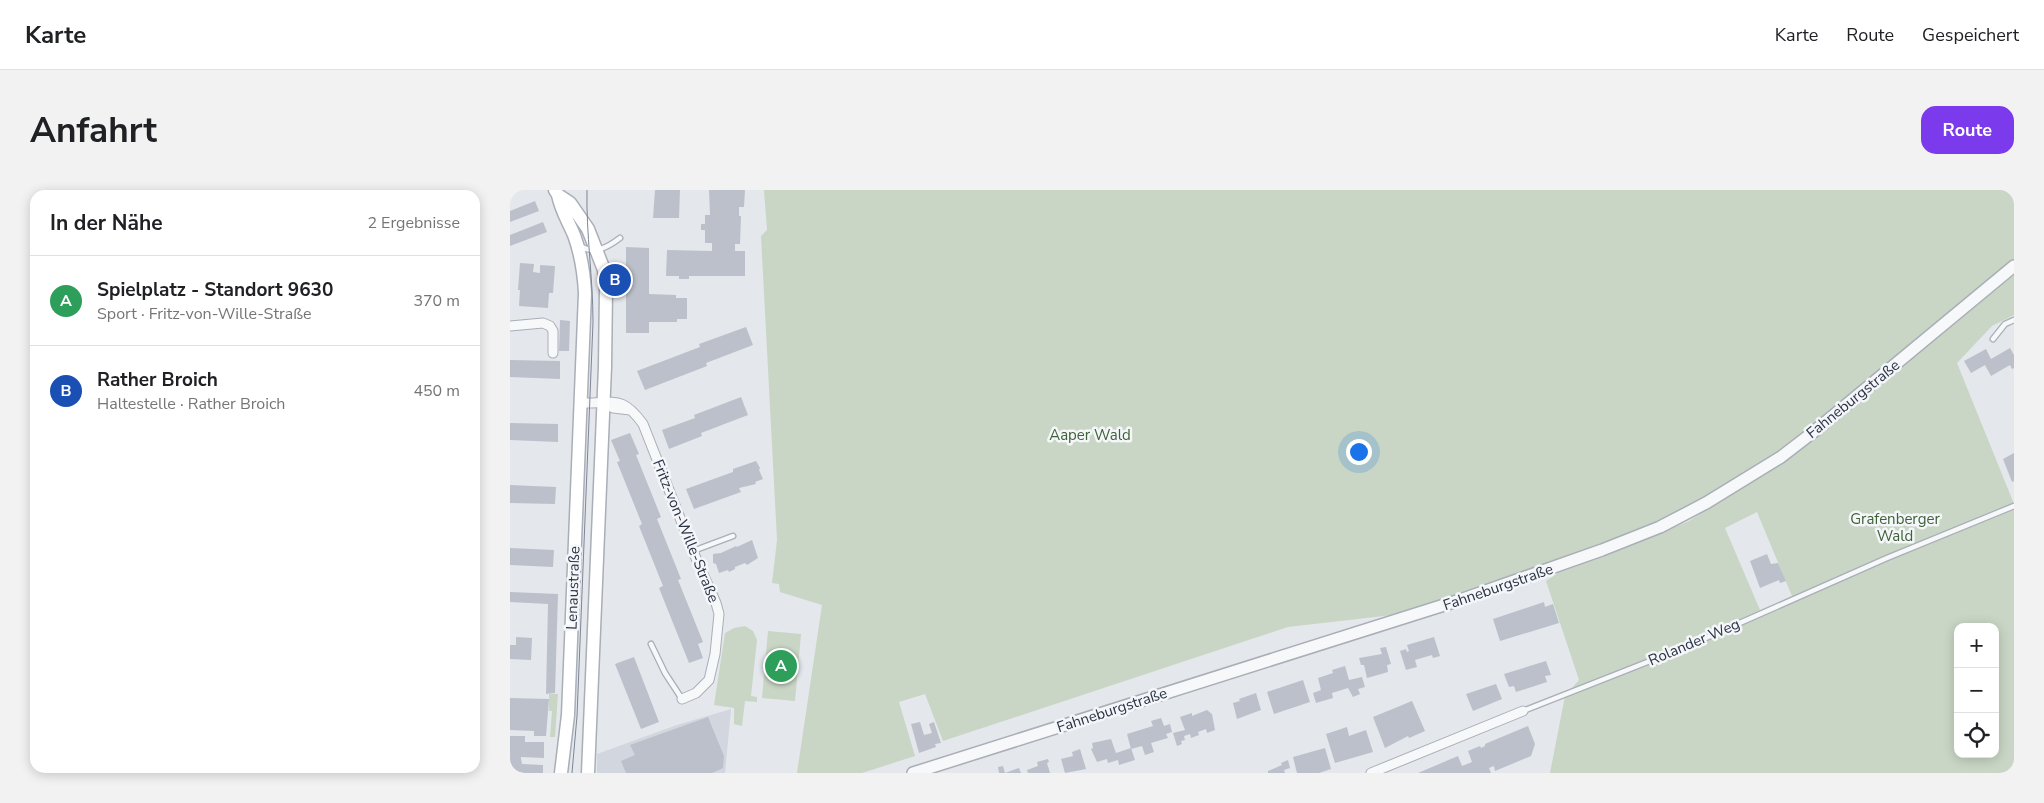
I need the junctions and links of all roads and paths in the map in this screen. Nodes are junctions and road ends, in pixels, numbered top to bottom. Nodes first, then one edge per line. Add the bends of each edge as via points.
1 (556, 193) edge
2 (620, 238) dead end
3 (577, 244) junction
4 (597, 250) junction
5 (2014, 266) edge
6 (2014, 320) edge
7 (510, 326) edge
8 (1993, 339) dead end
9 (553, 353) dead end
10 (581, 403) junction
11 (604, 404) junction
12 (2014, 506) edge
13 (733, 536) dead end
14 (693, 551) junction
15 (651, 644) dead end
16 (682, 699) joint
17 (1523, 711) joint
18 (562, 773) edge
19 (588, 773) edge
20 (913, 773) edge
21 (1371, 773) edge

1 - 3 main road, Lenaustraße
1 - 4 main road, Lenaustraße via 570,203 584,222
2 - 4 lane
3 - 4 lane
3 - 10 main road, Lenaustraße via 585,294
4 - 11 main road, Lenaustraße via 604,270 607,298
5 - 20 street, Fahneburgstraße via 1781,456 1706,503 1660,527 1460,600
6 - 8 lane via 2005,324
7 - 9 street via 547,324 553,331
10 - 11 street, Fritz-von-Wille-Straße
10 - 18 main road, Lenaustraße via 568,715
11 - 14 street, Fritz-von-Wille-Straße via 621,402 643,424
11 - 19 main road, Lenaustraße
12 - 17 lane, Rolander Weg via 1683,648
13 - 14 lane
14 - 16 street, Fritz-von-Wille-Straße via 716,603 719,627 709,680 696,693
15 - 16 lane
17 - 21 street, Rolander Weg

